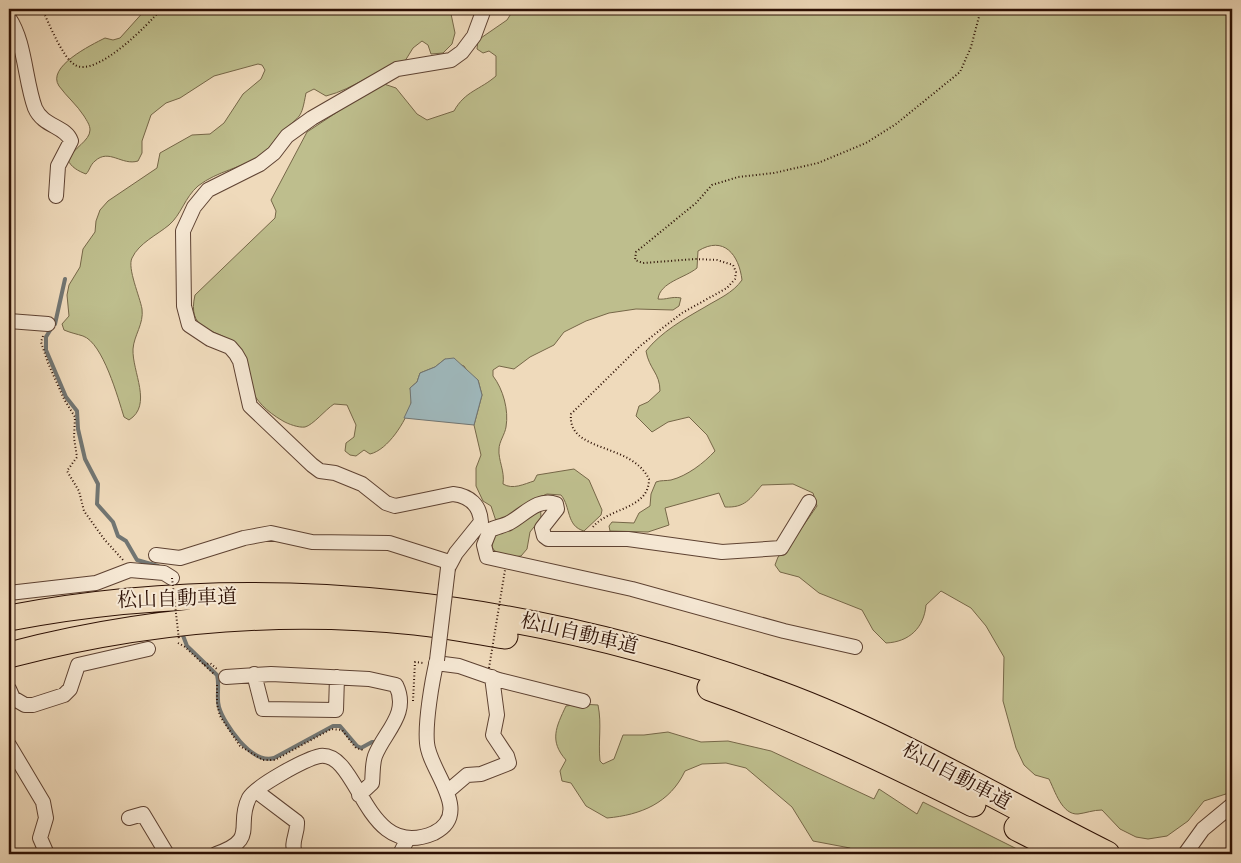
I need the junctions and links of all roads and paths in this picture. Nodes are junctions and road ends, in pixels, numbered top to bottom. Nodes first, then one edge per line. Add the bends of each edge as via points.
1 (42, 9) edge
2 (162, 9) edge
3 (484, 9) edge
4 (981, 9) edge
5 (9, 18) edge
6 (56, 196) dead end
7 (9, 321) edge
8 (48, 324) joint
9 (809, 502) dead end
10 (485, 526) junction
11 (586, 537) junction
12 (156, 555) dead end
13 (449, 565) junction
14 (130, 570) junction
15 (505, 570) dead end
16 (172, 578) joint
17 (9, 594) edge
18 (9, 618) edge
19 (179, 640) dead end
20 (855, 647) dead end
21 (148, 648) dead end
22 (9, 655) edge
23 (436, 663) junction
24 (490, 673) junction
25 (254, 674) junction
26 (226, 677) dead end
27 (338, 677) junction
28 (9, 689) edge
29 (583, 701) dead end
30 (399, 710) junction
31 (9, 745) edge
32 (256, 790) junction
33 (447, 792) junction
34 (359, 794) junction
35 (1232, 805) edge
36 (129, 818) dead end
37 (408, 840) junction
38 (235, 851) edge
39 (47, 854) edge
40 (167, 854) edge
41 (216, 854) edge
42 (295, 854) edge
43 (400, 854) edge
44 (1068, 854) edge
45 (1107, 854) edge
46 (1185, 854) edge

1 - 2 path via 67,54 80,67 103,60 119,50
3 - 10 street via 474,36 451,60 397,69 293,131 260,164 208,190 188,219 183,231 183,244 184,306 189,325 203,336 230,347 236,354 250,406 272,429 320,471 362,484 386,503 395,506 438,496 463,495 476,505
4 - 11 path via 971,47 960,72 896,124 866,143 818,163 712,184 696,203 636,252 635,260 643,263 717,260 733,265 735,279 727,288 682,313 646,341 571,414 570,422 578,435 587,442 638,463 649,479 647,492 641,499 595,524
5 - 6 street via 40,117 67,134 71,141 58,166
7 - 8 street
8 - 14 path via 41,342 64,399 75,417 77,457 67,471 79,491 84,510
9 - 11 street via 782,548 722,552 628,539
10 - 11 street via 509,523 538,504 550,502 556,504 557,509 542,528 544,536
10 - 13 street
10 - 20 street via 487,558 632,589
12 - 13 street via 180,558 271,533 312,542 389,543
13 - 23 street, bridge
14 - 16 street via 164,573
14 - 17 street via 96,583
15 - 24 path, bridge
16 - 19 path, bridge
18 - 45 highway, 松山自動車道 via 114,601 276,596 414,604 538,623 610,639 783,695 896,744
21 - 28 street via 78,665 70,689 56,699 25,705 13,698
22 - 44 highway, 松山自動車道 via 119,630 193,621 277,618 341,617 415,622 533,640 609,656 779,712 891,763
23 - 24 street
23 - 30 path via 415,662 414,700 409,711
23 - 33 street via 426,739
24 - 29 street
24 - 33 street via 497,715 493,735 509,763 481,774 467,775
25 - 26 street
25 - 27 street
25 - 27 street via 263,709 336,710
27 - 30 street via 396,685
30 - 34 street via 375,756 372,783
31 - 39 street via 43,802 46,818 40,838
32 - 34 street via 306,761 321,756 334,759
32 - 38 street via 247,804 244,832
32 - 42 street via 297,822 292,845
33 - 37 street via 452,808 443,827
34 - 37 street via 376,823
35 - 46 street via 1203,829
36 - 40 street via 143,814
37 - 43 street
38 - 41 street

